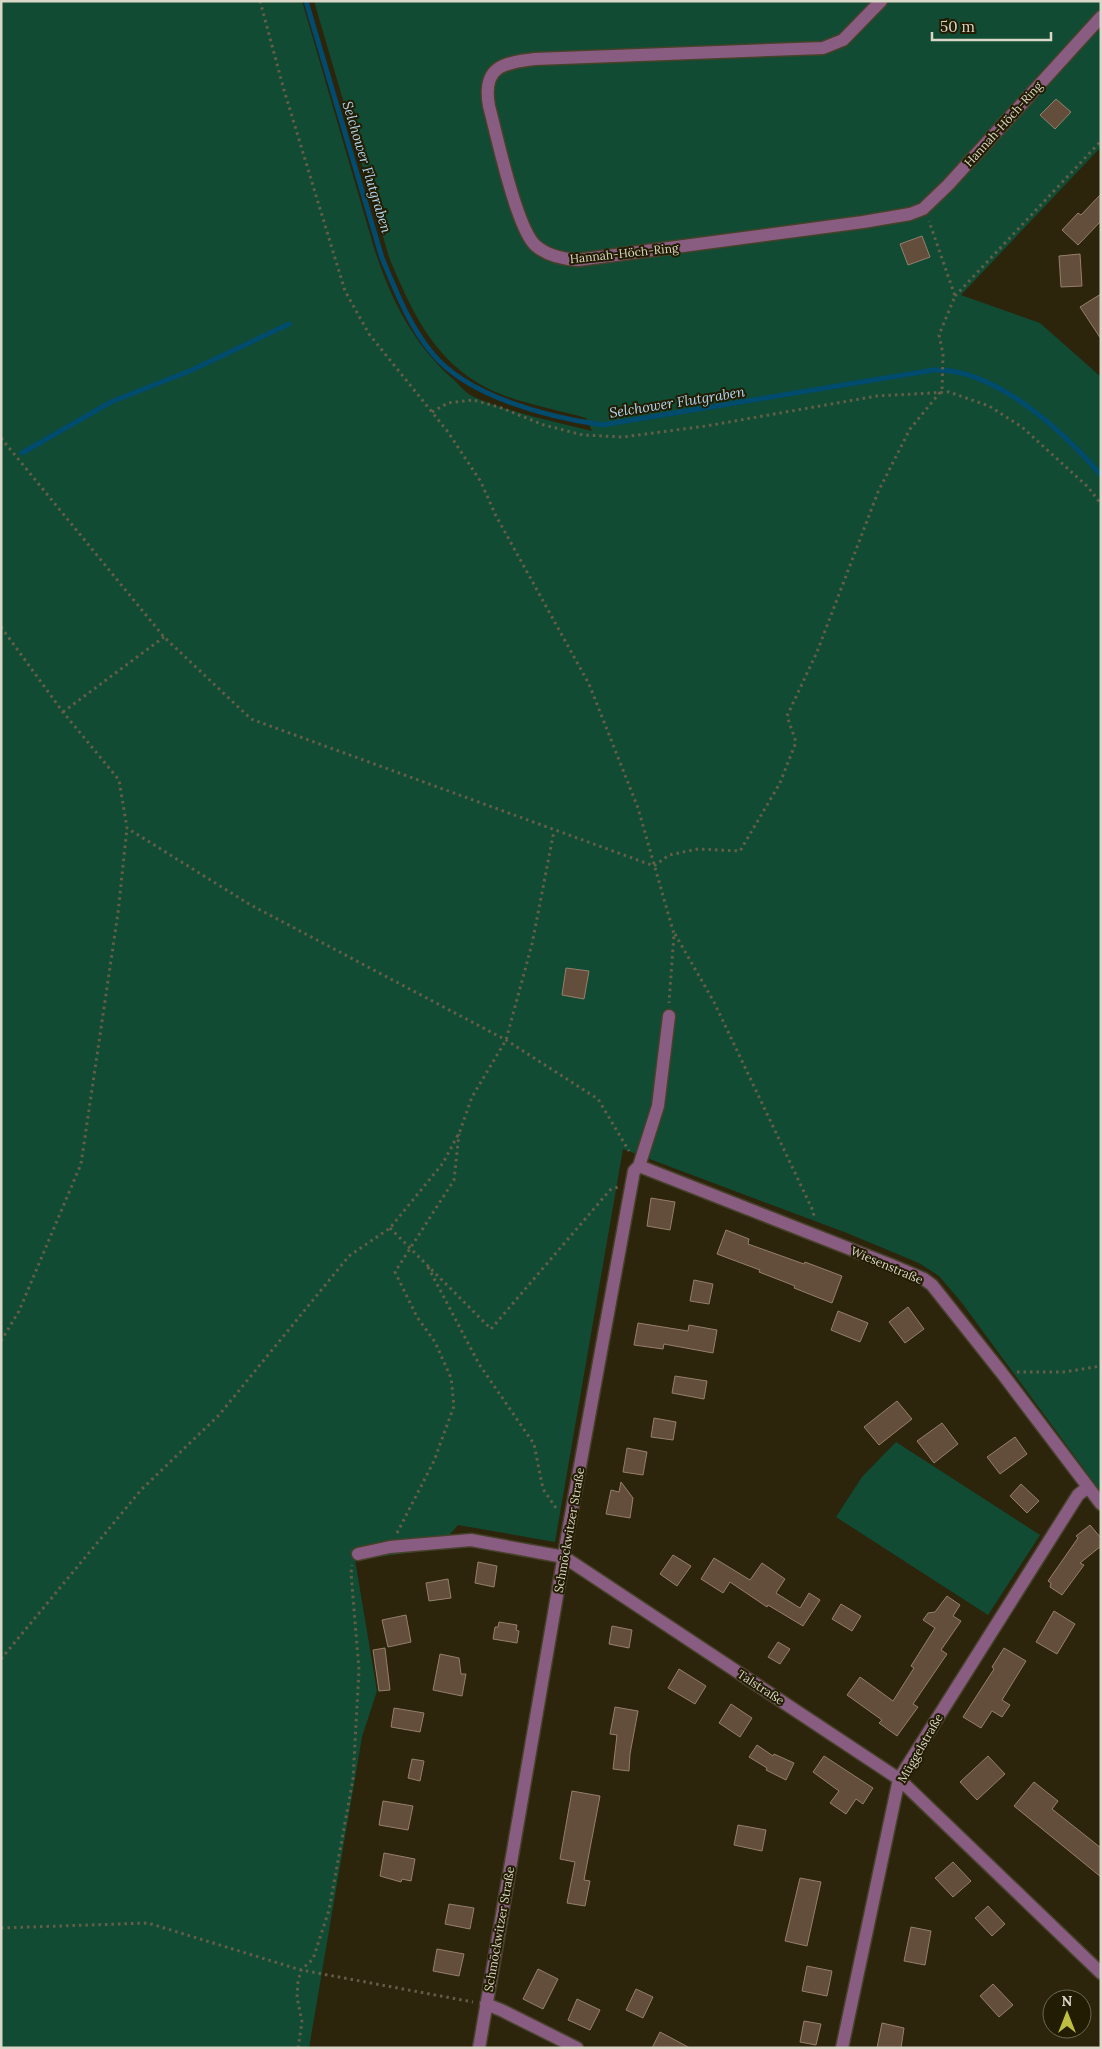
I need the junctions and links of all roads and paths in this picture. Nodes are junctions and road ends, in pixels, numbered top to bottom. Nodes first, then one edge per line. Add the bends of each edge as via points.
1 (260, 1) edge
2 (881, 1) edge
3 (1101, 16) edge
4 (1101, 141) edge
5 (923, 209) junction
6 (954, 296) junction
7 (941, 391) junction
8 (432, 412) junction
9 (1, 438) edge
10 (1101, 504) edge
11 (1, 628) edge
12 (164, 637) junction
13 (63, 712) junction
14 (127, 828) junction
15 (554, 831) junction
16 (654, 866) junction
17 (674, 934) junction
18 (668, 1016) joint
19 (506, 1040) junction
20 (460, 1131) junction
21 (639, 1166) junction
22 (632, 1181) junction
23 (390, 1228) junction
24 (807, 1232) junction
25 (410, 1248) junction
26 (426, 1265) junction
27 (1, 1341) edge
28 (1101, 1366) edge
29 (1001, 1372) junction
30 (1088, 1487) junction
31 (1101, 1504) edge
32 (569, 1526) junction
33 (390, 1547) junction
34 (358, 1554) joint
35 (564, 1557) junction
36 (1, 1659) edge
37 (899, 1779) junction
38 (1, 1928) edge
39 (301, 1970) junction
40 (1101, 1973) edge
41 (486, 2004) junction
42 (298, 2048) edge
43 (479, 2048) edge
44 (577, 2048) edge
45 (842, 2048) edge

1 - 8 path via 345,291 369,334
2 - 5 street, Hannah-Höch-Ring via 843,40 822,48 513,62 500,66 490,77 486,93 524,226 534,244 563,259 578,260 863,222 903,216
3 - 5 street, Hannah-Höch-Ring
4 - 6 path
5 - 6 path
6 - 7 path via 939,335 943,354
7 - 8 path via 877,396 623,437 584,435 472,400 448,403
7 - 10 path via 989,406 1022,427 1088,487
7 - 16 path via 910,429 878,492 817,652 787,716 796,742 780,783 740,851 698,849 669,855
8 - 16 path via 481,482 495,514 590,684 638,808
9 - 12 path
11 - 13 path
12 - 13 path
12 - 15 path via 251,719
13 - 14 path via 120,780
14 - 19 path via 248,904
14 - 27 path via 82,1164 19,1311
15 - 16 path
15 - 19 path via 532,944
16 - 17 path
17 - 18 path
17 - 24 path via 714,1002 814,1213
18 - 21 street, Schmöckwitzer Straße via 658,1106
19 - 20 path via 472,1097
19 - 21 path via 598,1099
20 - 23 path via 443,1163
20 - 25 path via 454,1180
21 - 22 street, Schmöckwitzer Straße
21 - 24 street, Wiesenstraße
22 - 26 path via 610,1190 492,1329
22 - 32 street, Schmöckwitzer Straße
23 - 25 path
23 - 36 path via 349,1256 219,1415 142,1490
24 - 29 street, Wiesenstraße via 924,1279
25 - 26 path
25 - 33 path via 395,1272 416,1317 435,1342 451,1378 454,1406 434,1461
26 - 32 path via 480,1364 534,1444 543,1489
28 - 29 path via 1064,1372
29 - 30 street, Wiesenstraße
30 - 31 street, Wiesenstraße
30 - 37 street, Müggelstraße via 1078,1496
32 - 35 street, Schmöckwitzer Straße
33 - 34 street, Talstraße
33 - 35 street, Talstraße via 471,1540
34 - 39 path via 353,1558 351,1573 359,1670 352,1779 333,1894 313,1959
35 - 37 street, Talstraße
35 - 41 street, Schmöckwitzer Straße
37 - 40 street, Talstraße
37 - 45 street, Müggelstraße
38 - 39 path via 148,1923
39 - 41 path
39 - 42 path via 297,1997 302,2022
41 - 43 street, Schmöckwitzer Straße
41 - 44 street

